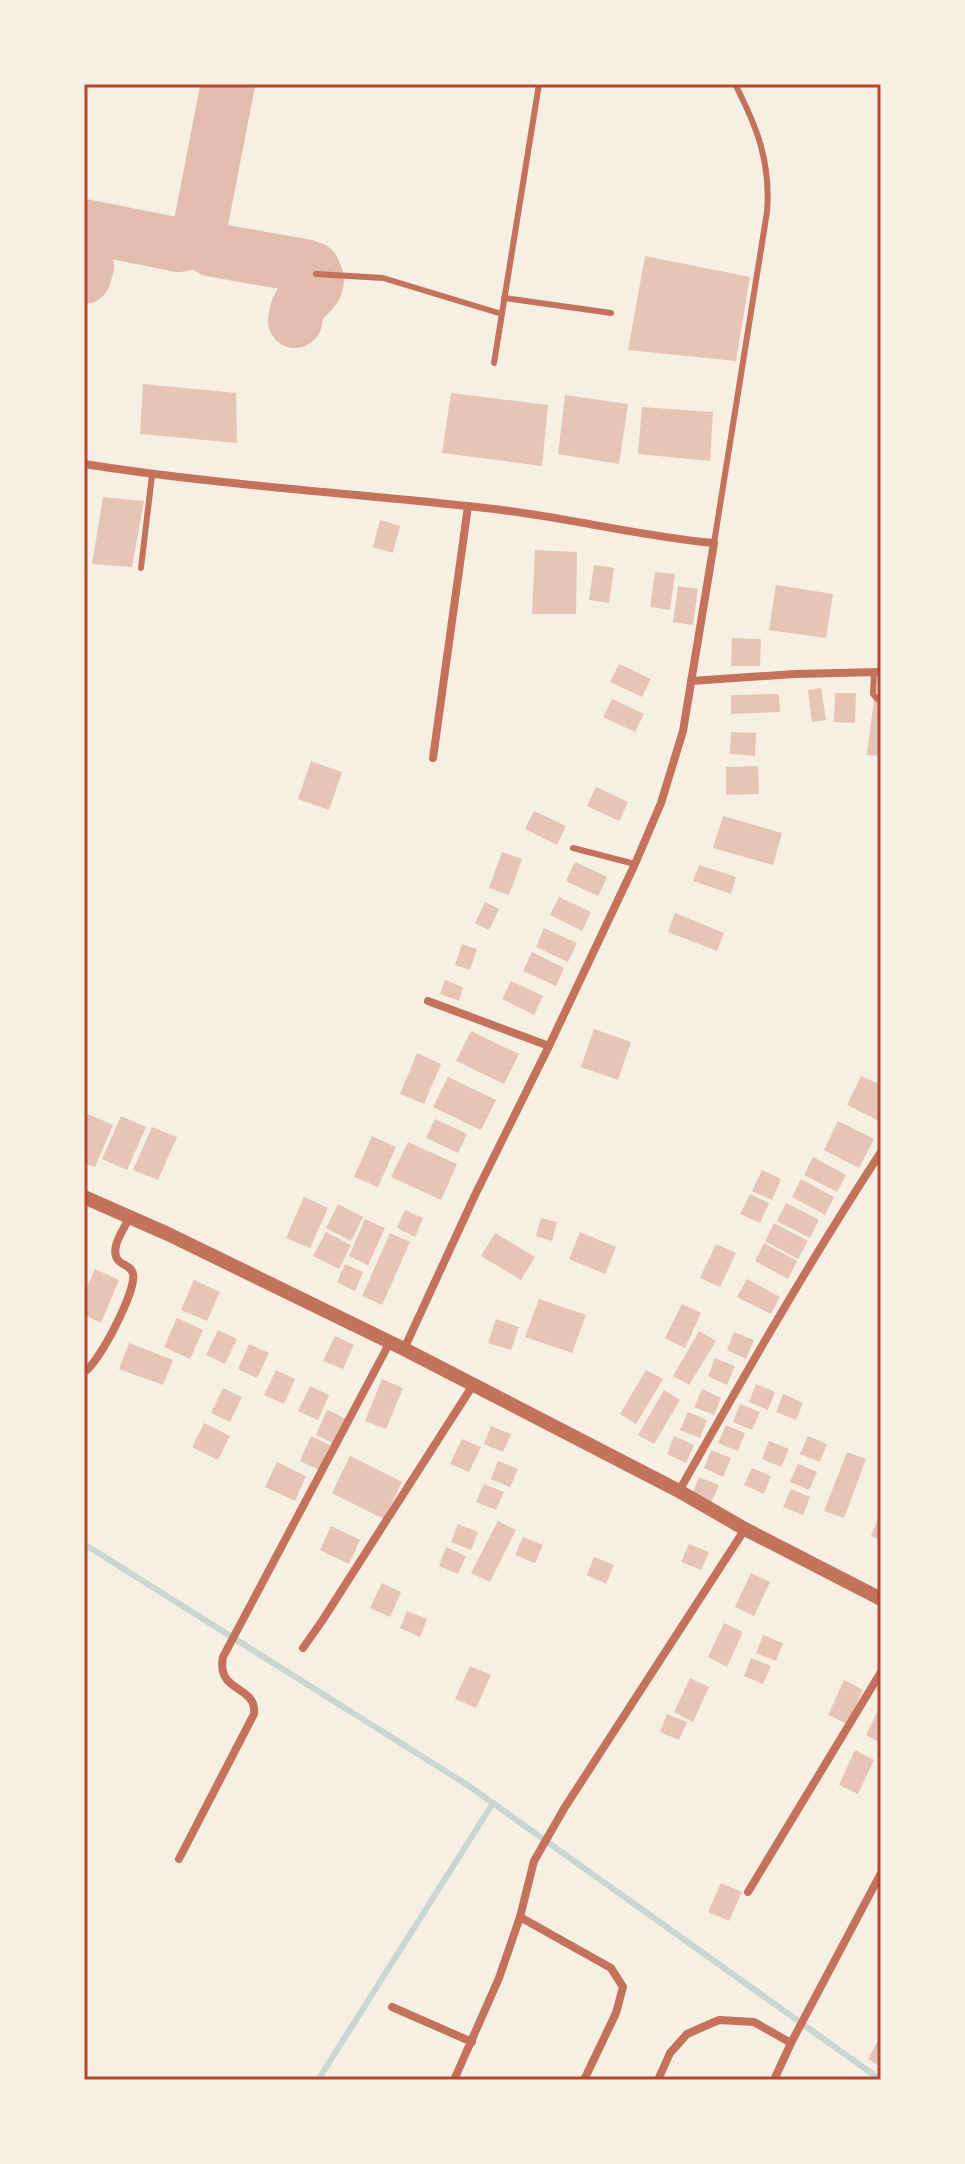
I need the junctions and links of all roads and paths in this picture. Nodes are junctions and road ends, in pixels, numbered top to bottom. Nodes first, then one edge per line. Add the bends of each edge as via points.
1 (539, 84) edge
2 (735, 84) edge
3 (316, 274) dead end
4 (504, 298) junction
5 (611, 313) dead end
6 (502, 314) junction
7 (494, 363) dead end
8 (84, 464) edge
9 (152, 475) junction
10 (468, 506) junction
11 (714, 543) junction
12 (141, 568) dead end
13 (878, 672) edge
14 (691, 681) junction
15 (881, 699) edge
16 (433, 758) dead end
17 (573, 848) dead end
18 (635, 864) junction
19 (428, 1001) dead end
20 (549, 1046) junction
21 (881, 1152) edge
22 (84, 1197) edge
23 (130, 1217) junction
24 (390, 1342) junction
25 (404, 1349) junction
26 (84, 1372) edge
27 (473, 1385) junction
28 (679, 1491) junction
29 (745, 1529) junction
30 (881, 1599) edge
31 (303, 1648) dead end
32 (881, 1672) edge
33 (179, 1859) dead end
34 (881, 1873) edge
35 (748, 1892) dead end
36 (520, 1917) junction
37 (392, 2007) dead end
38 (472, 2042) junction
39 (791, 2043) junction
40 (454, 2080) edge
41 (584, 2080) edge
42 (658, 2080) edge
43 (774, 2080) edge

1 - 4 lane
2 - 11 lane via 765,158 769,189
3 - 6 lane via 383,278
4 - 5 lane
4 - 6 lane
6 - 7 lane
8 - 9 street
9 - 10 street
9 - 12 lane
10 - 11 street
10 - 16 street
11 - 14 street
13 - 14 street
13 - 15 lane via 873,694
14 - 18 street via 672,769
17 - 18 lane
18 - 20 street
19 - 20 street
20 - 25 street
21 - 28 street
22 - 23 street
23 - 24 street
23 - 26 street via 115,1250 118,1261 132,1269 130,1293 98,1357
24 - 25 street
24 - 33 street via 223,1657 221,1669 228,1682 251,1698 254,1714
25 - 27 street
27 - 28 street
27 - 31 street
28 - 29 street
29 - 30 street
29 - 36 street via 565,1807 534,1861
32 - 35 street
34 - 39 street
36 - 38 street
36 - 41 street via 611,1968 623,1987
37 - 38 street
38 - 40 street
39 - 42 street via 754,2022 719,2020 687,2034 670,2053
39 - 43 street

